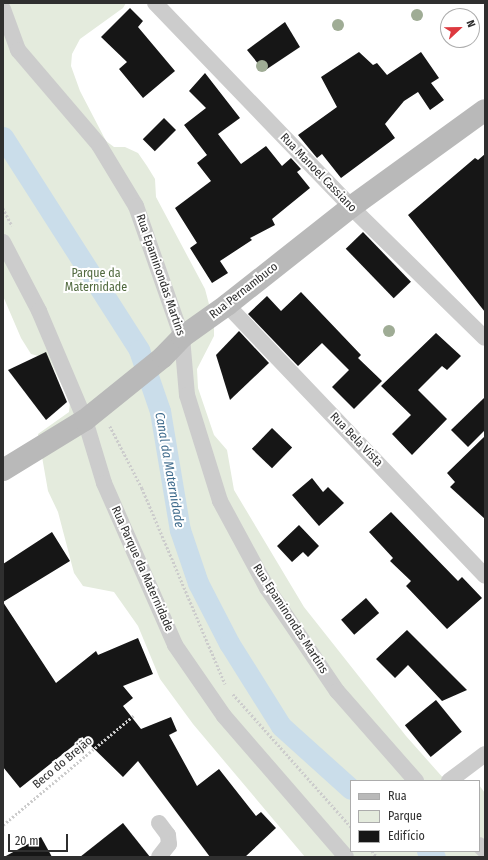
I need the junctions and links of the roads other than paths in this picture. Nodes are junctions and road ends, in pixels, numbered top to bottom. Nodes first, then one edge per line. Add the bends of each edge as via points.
1 (155, 3) edge
2 (3, 9) edge
3 (485, 110) edge
4 (351, 207) junction
5 (3, 242) edge
6 (227, 305) junction
7 (182, 337) junction
8 (485, 338) edge
9 (93, 414) junction
10 (3, 470) edge
11 (485, 576) edge
12 (485, 754) edge
13 (415, 780) edge
14 (450, 780) edge
15 (159, 823) dead end
16 (159, 857) edge
17 (346, 857) edge

1 - 4 street, Rua Manoel Cassiano
2 - 7 street, Rua Epaminondas Martins via 18,50 99,145 136,206
3 - 4 main road, Rua Pernambuco
4 - 6 main road, Rua Pernambuco
4 - 8 street, Rua Manoel Cassiano
5 - 9 street, Rua Parque da Maternidade
6 - 7 main road, Rua Pernambuco
6 - 11 street, Rua Bela Vista
7 - 9 main road, Rua Pernambuco via 163,357
7 - 13 street, Rua Epaminondas Martins via 187,395 220,501 267,588 337,692
9 - 10 main road, Rua Pernambuco
9 - 17 street, Rua Parque da Maternidade via 104,483 175,645 224,716
12 - 14 street
15 - 16 street via 168,834 169,844

